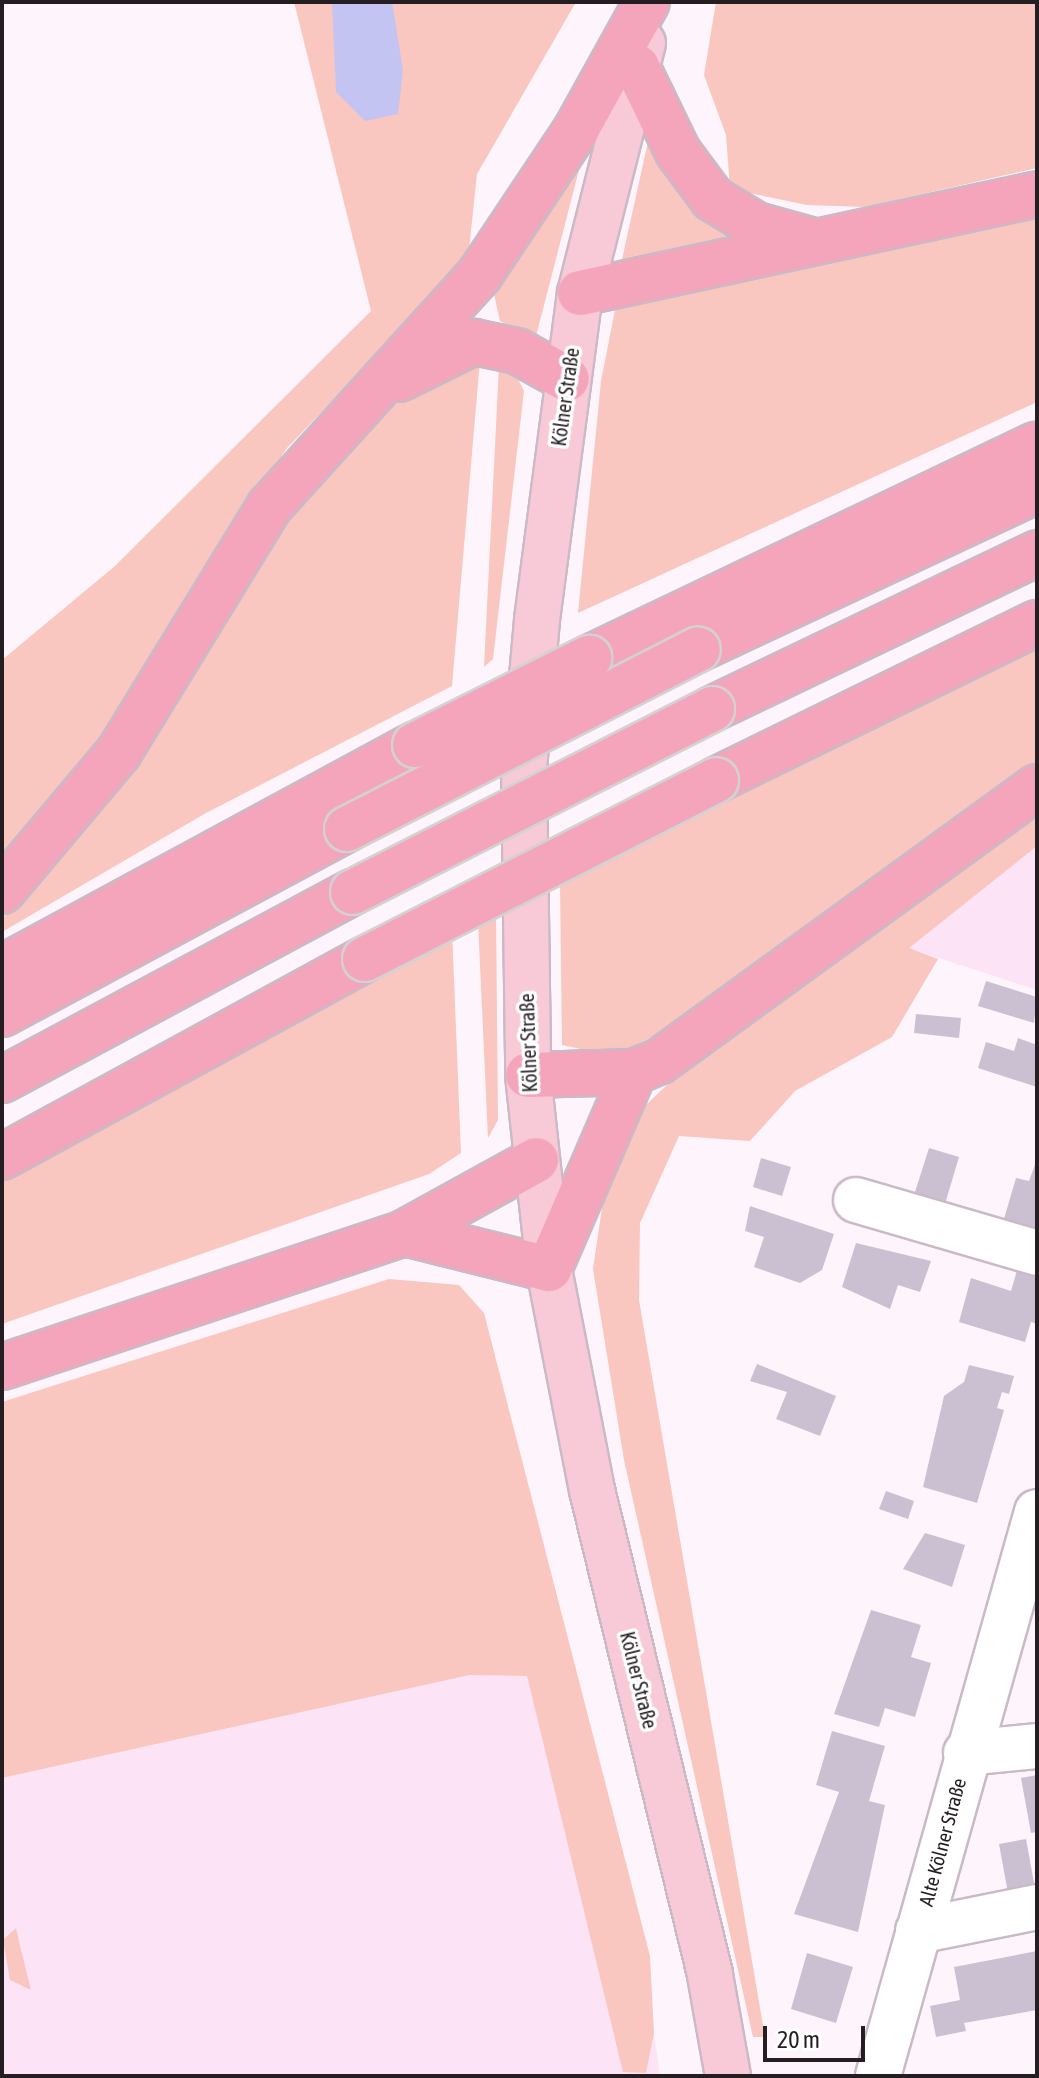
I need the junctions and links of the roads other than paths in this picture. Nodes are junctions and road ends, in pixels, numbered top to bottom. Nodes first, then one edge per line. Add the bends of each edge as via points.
1 (647, 2) edge
2 (654, 2) edge
3 (637, 67) junction
4 (1037, 194) edge
5 (817, 241) junction
6 (580, 293) junction
7 (567, 379) junction
8 (358, 406) junction
9 (1037, 444) edge
10 (1037, 490) edge
11 (1037, 553) edge
12 (1037, 623) edge
13 (1037, 787) edge
14 (2, 891) edge
15 (2, 968) edge
16 (2, 1014) edge
17 (634, 1072) junction
18 (528, 1075) junction
19 (2, 1080) edge
20 (2, 1157) edge
21 (536, 1160) junction
22 (856, 1200) dead end
23 (404, 1233) junction
24 (1037, 1253) edge
25 (549, 1269) junction
26 (2, 1367) edge
27 (1037, 1512) edge
28 (1027, 1579) edge
29 (1037, 1746) edge
30 (966, 1753) junction
31 (1037, 1907) edge
32 (918, 1931) junction
33 (728, 2076) edge
34 (878, 2076) edge

1 - 8 highway via 576,130 480,274
2 - 3 main road, Kölner Straße
3 - 5 highway via 678,152 713,199 756,225
3 - 6 main road, Kölner Straße
4 - 5 highway
5 - 6 highway
6 - 7 main road, Kölner Straße
7 - 8 highway via 517,351 474,342 442,352
7 - 18 main road, Kölner Straße via 524,770
8 - 14 highway via 242,545 92,791
9 - 15 highway, bridge via 415,745
10 - 16 highway, bridge via 698,649
11 - 19 highway, bridge via 712,709 353,892
12 - 20 highway, bridge via 365,959
13 - 17 highway via 660,1061
17 - 18 highway
17 - 25 highway
18 - 21 main road, Kölner Straße
21 - 23 highway
21 - 25 main road, Kölner Straße
22 - 24 street
23 - 25 highway
23 - 26 highway
25 - 33 main road, Kölner Straße via 592,1490 710,1975
27 - 28 street, Alte Kölner Straße
28 - 30 street, Alte Kölner Straße
29 - 30 street, Alte Kölner Straße
30 - 32 street, Alte Kölner Straße
31 - 32 street, Alte Kölner Straße
32 - 34 street, Alte Kölner Straße

